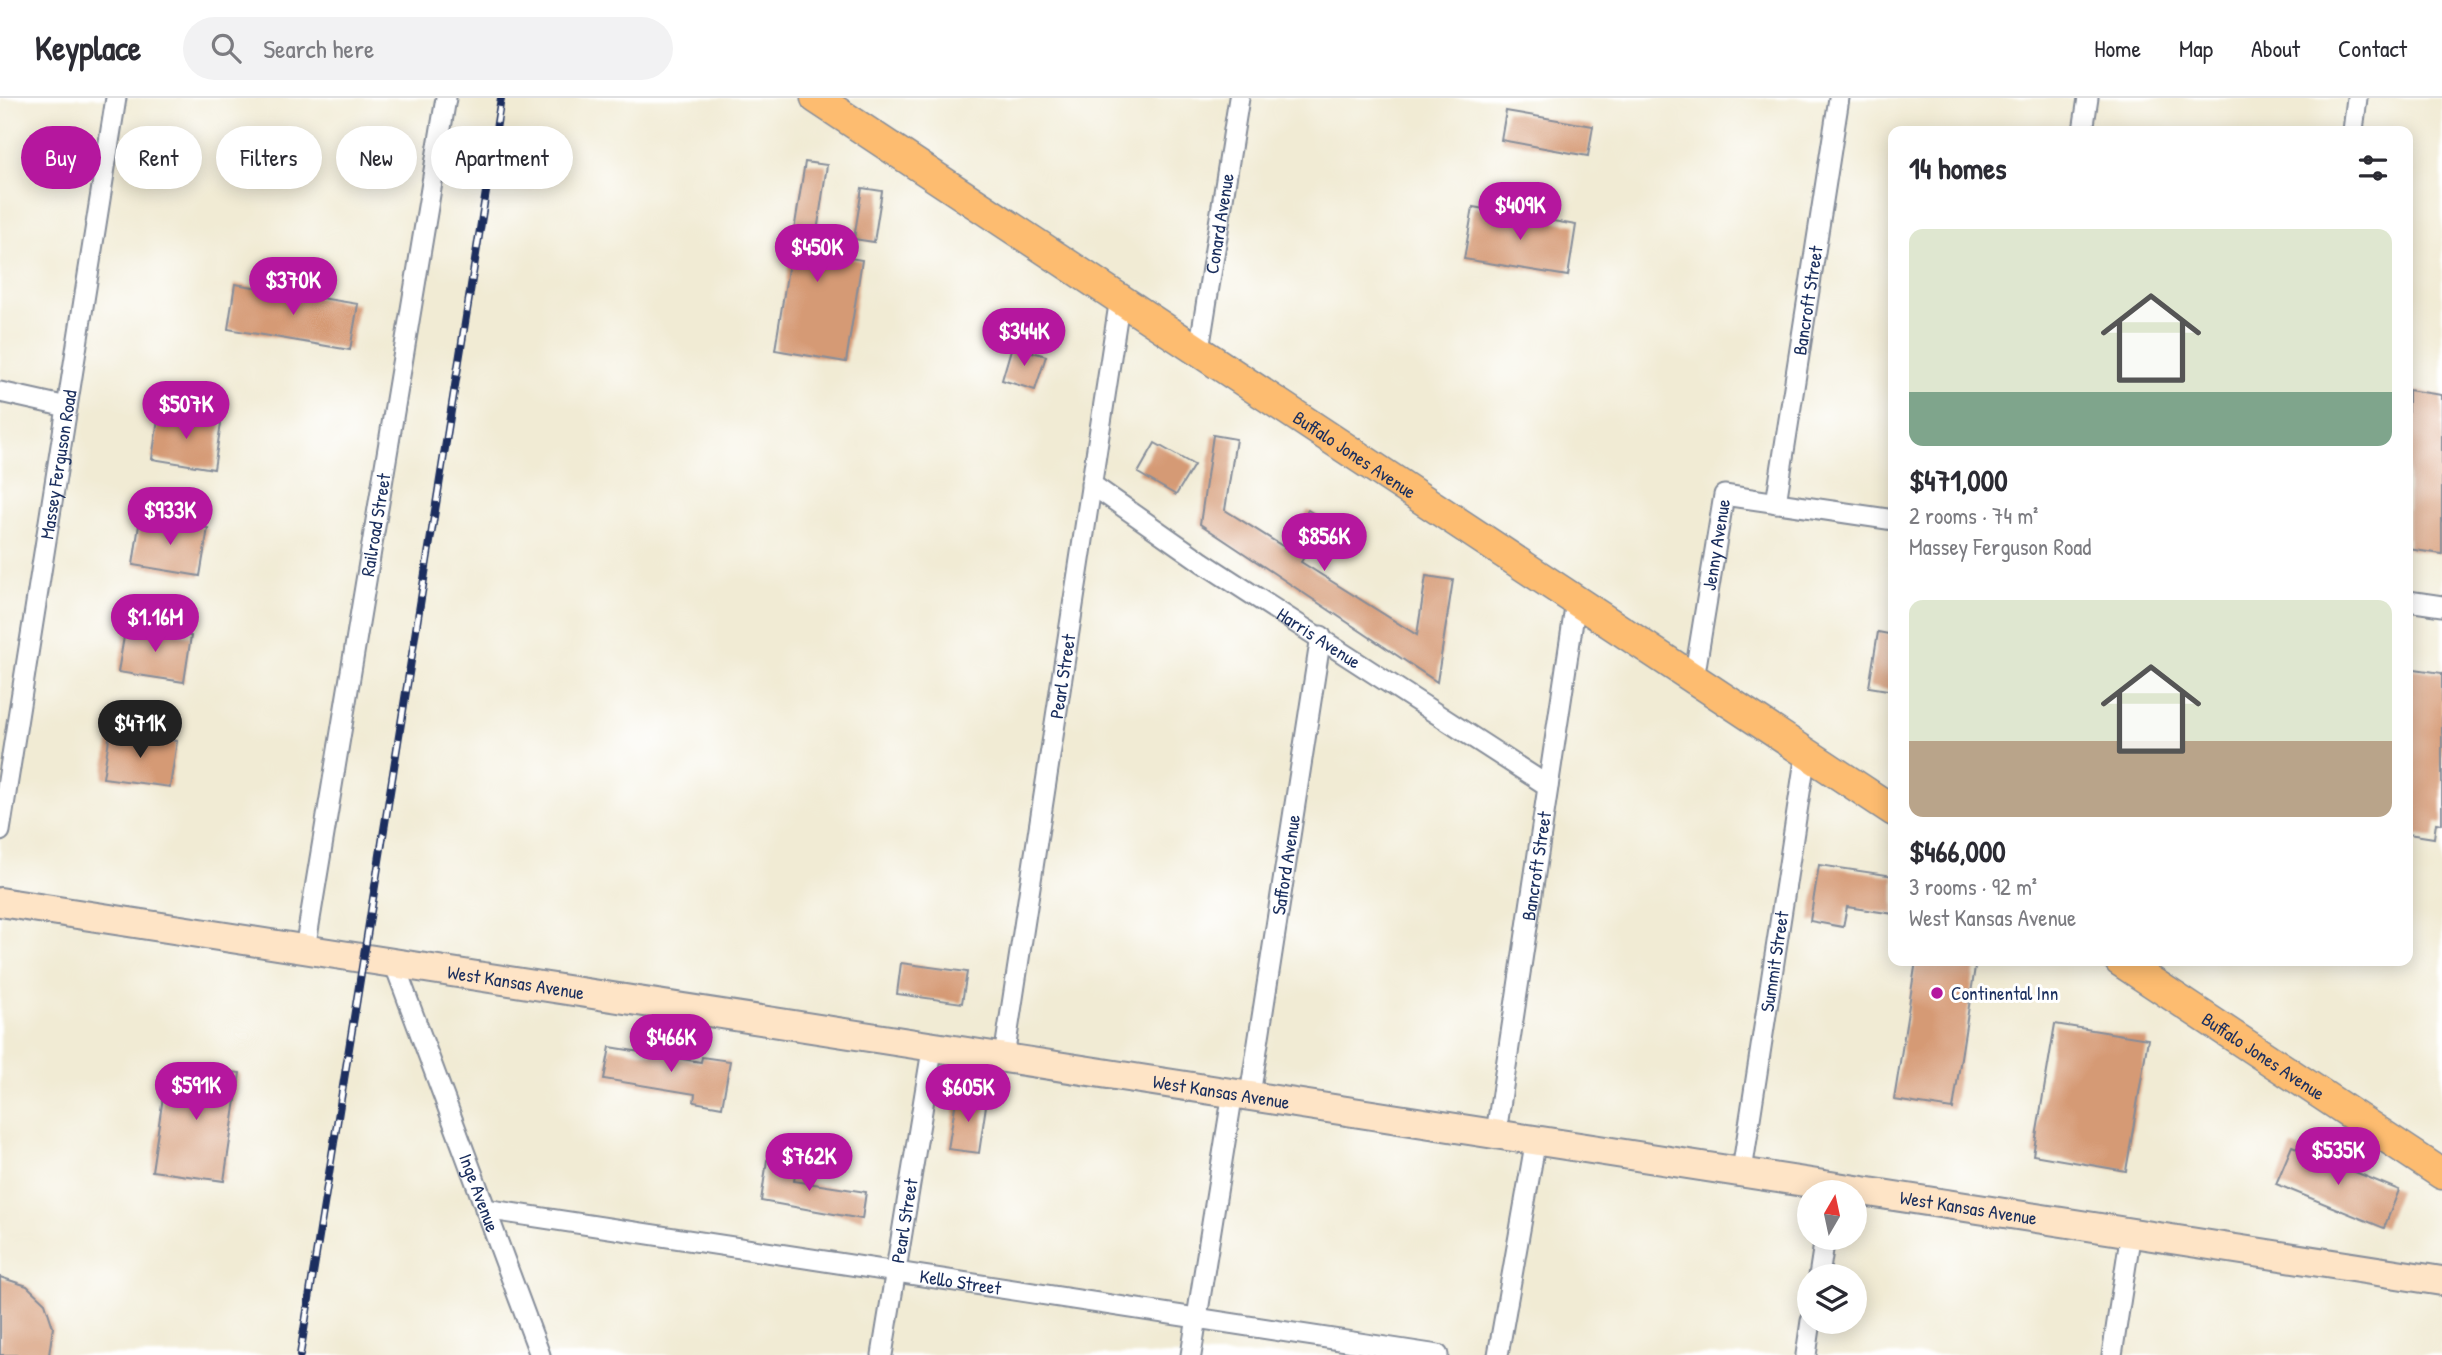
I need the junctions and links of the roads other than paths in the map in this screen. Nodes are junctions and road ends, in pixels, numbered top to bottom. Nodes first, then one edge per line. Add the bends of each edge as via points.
1 (116, 98) edge
2 (446, 98) edge
3 (816, 98) edge
4 (1239, 98) edge
5 (1839, 98) edge
6 (2088, 98) edge
7 (2357, 98) edge
8 (2084, 126) edge
9 (2354, 126) edge
10 (1120, 298) junction
11 (1199, 350) junction
12 (0, 392) edge
13 (67, 407) junction
14 (1091, 484) junction
15 (1776, 503) junction
16 (1888, 519) edge
17 (1576, 601) junction
18 (2413, 602) edge
19 (2442, 606) edge
20 (1321, 636) junction
21 (1694, 679) junction
22 (1806, 753) junction
23 (1548, 786) junction
24 (1888, 807) edge
25 (0, 831) edge
26 (0, 902) edge
27 (305, 949) junction
28 (394, 963) junction
29 (2128, 966) edge
30 (933, 1044) junction
31 (1004, 1056) junction
32 (1241, 1094) junction
33 (1496, 1133) junction
34 (1536, 1139) junction
35 (1742, 1171) junction
36 (2442, 1174) edge
37 (1797, 1181) edge
38 (1867, 1193) edge
39 (485, 1209) junction
40 (2131, 1232) junction
41 (895, 1271) junction
42 (2442, 1281) edge
43 (1196, 1320) junction
44 (1809, 1334) edge
45 (540, 1355) edge
46 (882, 1355) edge
47 (1191, 1355) edge
48 (1438, 1355) edge
49 (1498, 1355) edge
50 (1806, 1355) edge
51 (2112, 1355) edge

1 - 13 street, Massey Ferguson Road
2 - 27 street, Railroad Street
3 - 10 main road, Buffalo Jones Avenue
4 - 11 street, Conard Avenue
5 - 15 street, Bancroft Street
6 - 8 street
7 - 9 street
10 - 11 main road, Buffalo Jones Avenue
10 - 14 street, Pearl Street
11 - 17 main road, Buffalo Jones Avenue
12 - 13 street
13 - 25 street, Massey Ferguson Road
14 - 20 street, Harris Avenue via 1202,562
14 - 31 street, Pearl Street
15 - 16 street, Jenny Avenue
15 - 21 street, Jenny Avenue via 1724,495
17 - 21 main road, Buffalo Jones Avenue
17 - 23 street, Bancroft Street
18 - 19 street
20 - 23 street, Harris Avenue
20 - 32 street, Safford Avenue
21 - 22 main road, Buffalo Jones Avenue
22 - 24 main road, Buffalo Jones Avenue
22 - 35 street, Summit Street
23 - 33 street, Bancroft Street
26 - 27 street, West Kansas Avenue
27 - 28 street, West Kansas Avenue
28 - 30 street, West Kansas Avenue
28 - 39 street, Inge Avenue
29 - 36 main road, Buffalo Jones Avenue
30 - 31 street, West Kansas Avenue
30 - 41 street, Pearl Street
31 - 32 street, West Kansas Avenue
32 - 33 street, West Kansas Avenue
32 - 43 street, Safford Avenue
33 - 34 street, West Kansas Avenue
34 - 35 street, West Kansas Avenue
34 - 49 street
35 - 37 street, West Kansas Avenue
38 - 40 street, West Kansas Avenue
39 - 41 street, Kello Street
39 - 45 street, Inge Avenue
40 - 42 street, West Kansas Avenue
40 - 51 street
41 - 43 street, Kello Street
41 - 46 street, Pearl Street
43 - 47 street, Safford Avenue
43 - 48 street, Kello Street
44 - 50 street

